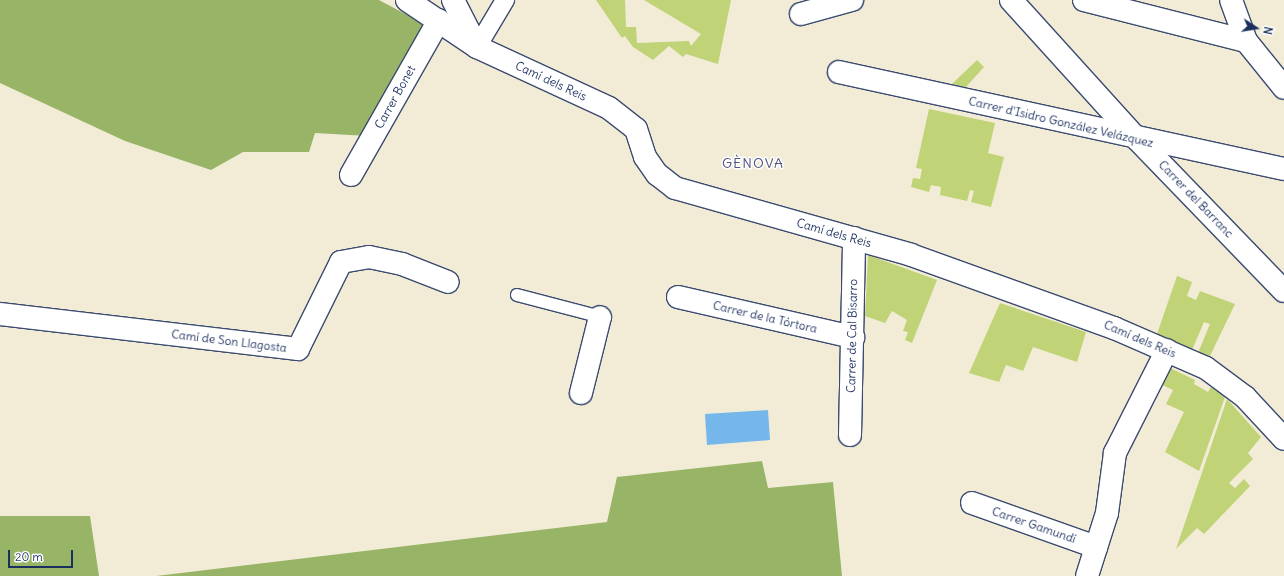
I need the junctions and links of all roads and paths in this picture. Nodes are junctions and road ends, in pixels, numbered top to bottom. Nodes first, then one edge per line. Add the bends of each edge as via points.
1 (407, 0) edge
2 (453, 0) edge
3 (505, 0) edge
4 (852, 0) edge
5 (1011, 0) edge
6 (1084, 0) edge
7 (1231, 0) edge
8 (801, 14) dead end
9 (439, 20) junction
10 (1246, 41) junction
11 (477, 47) junction
12 (839, 72) dead end
13 (1284, 88) edge
14 (1137, 139) junction
15 (1284, 169) edge
16 (351, 175) dead end
17 (854, 238) junction
18 (448, 282) dead end
19 (1284, 290) edge
20 (517, 295) dead end
21 (678, 297) dead end
22 (0, 314) edge
23 (605, 318) joint
24 (853, 337) junction
25 (1166, 350) junction
26 (581, 393) dead end
27 (850, 435) dead end
28 (1284, 439) edge
29 (972, 503) dead end
30 (1096, 547) junction
31 (1086, 576) edge

1 - 9 street, Camí dels Reis
2 - 11 street
3 - 11 street
4 - 8 street
5 - 14 street, Carrer del Barranc
6 - 10 street
7 - 10 street
9 - 11 street, Camí dels Reis
9 - 16 street, Carrer Bonet
10 - 13 street
11 - 17 street, Camí dels Reis via 609,108 636,129 644,157 657,174 675,188
12 - 14 street, Carrer d'Isidro González Velázquez
14 - 15 street, Carrer d'Isidro González Velázquez
14 - 19 street, Carrer del Barranc
17 - 24 street, Carrer de Cal Bisarro
17 - 25 street, Camí dels Reis via 1032,298
18 - 22 street, Camí de Son Llagosta via 402,264 369,257 341,262 298,349
20 - 23 lane
21 - 24 street, Carrer de la Tórtora
23 - 26 street
24 - 27 street, Carrer de Cal Bisarro
25 - 28 street, Camí dels Reis via 1224,381 1265,416
25 - 30 street via 1115,454 1107,513
29 - 30 street, Carrer Gamundí
30 - 31 street

